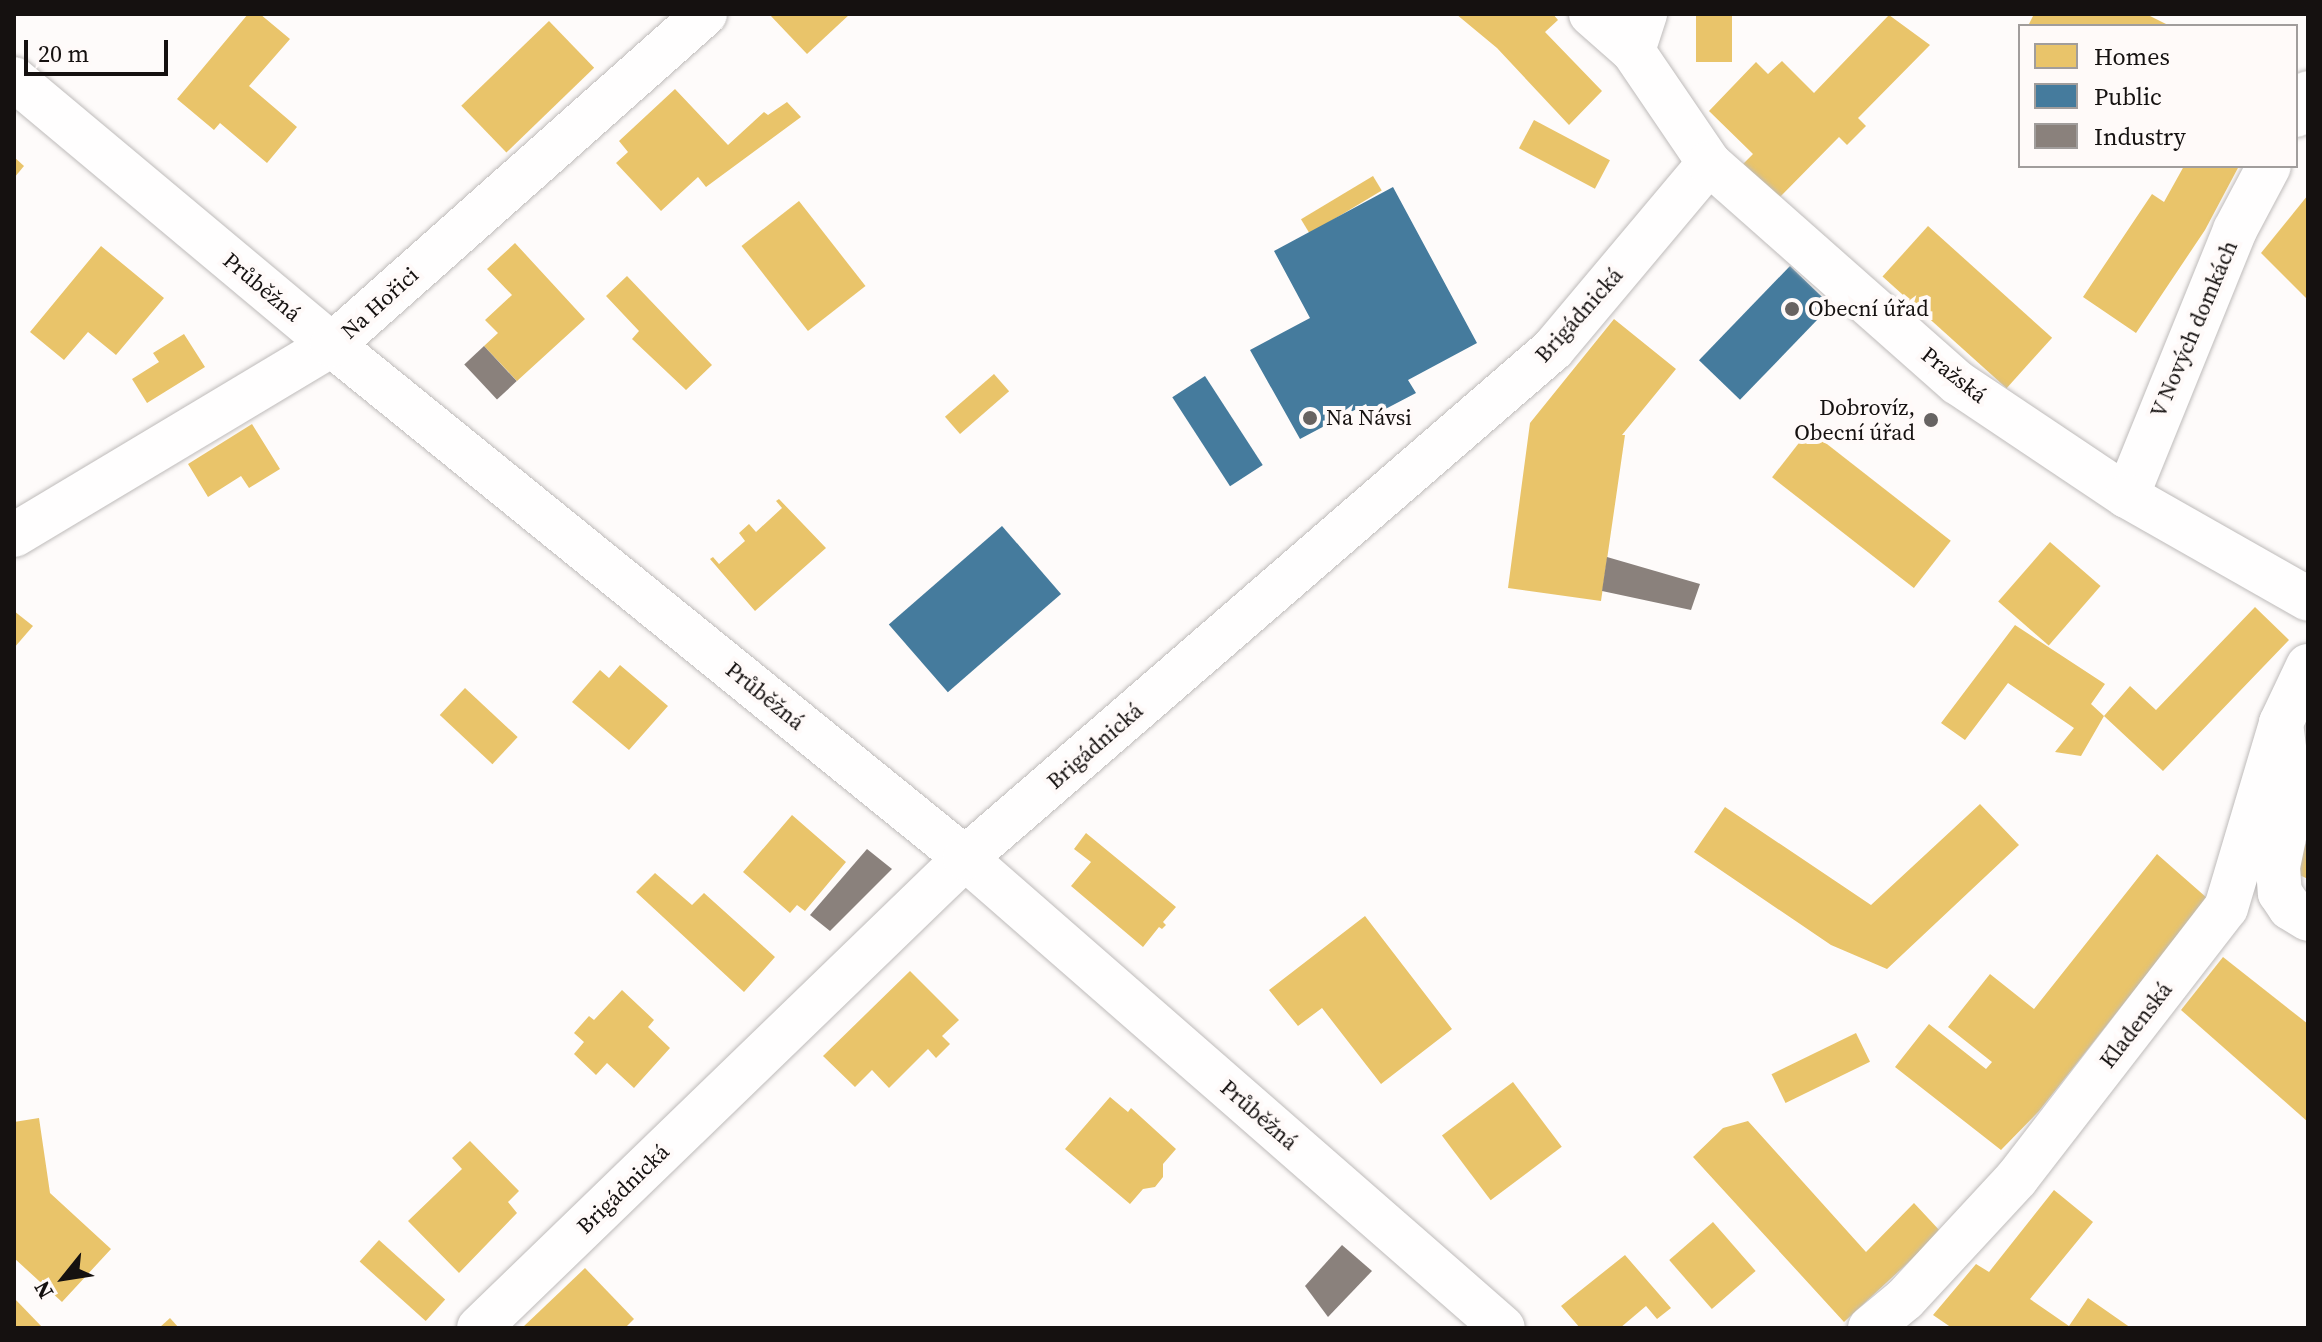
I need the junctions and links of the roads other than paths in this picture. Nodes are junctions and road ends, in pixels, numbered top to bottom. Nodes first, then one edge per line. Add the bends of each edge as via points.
1 (705, 14) edge
2 (1591, 14) edge
3 (1639, 33) edge
4 (14, 79) edge
5 (2308, 93) edge
6 (2298, 111) edge
7 (1709, 163) junction
8 (2268, 168) edge
9 (332, 345) junction
10 (2127, 496) junction
11 (14, 535) edge
12 (2308, 599) edge
13 (2308, 666) edge
14 (2281, 723) junction
15 (965, 858) junction
16 (2308, 919) edge
17 (1909, 1313) edge
18 (479, 1328) edge
19 (1503, 1328) edge
20 (1870, 1328) edge

1 - 9 street, Na Hořici
2 - 3 street, Pražská
3 - 7 street, Pražská
4 - 9 street, Průběžná
5 - 6 street
7 - 10 street, Pražská via 1958,383
7 - 15 street, Brigádnická via 1553,349
8 - 10 street, V Nových domkách via 2235,230
9 - 11 street, Na Hořici
9 - 15 street, Průběžná
10 - 12 street, Pražská
13 - 14 street, Kladenská
14 - 16 street via 2291,803 2278,867 2280,893 2290,908
14 - 17 street, Kladenská via 2226,908
15 - 18 street, Brigádnická
15 - 19 street, Průběžná
17 - 20 street, Kladenská

